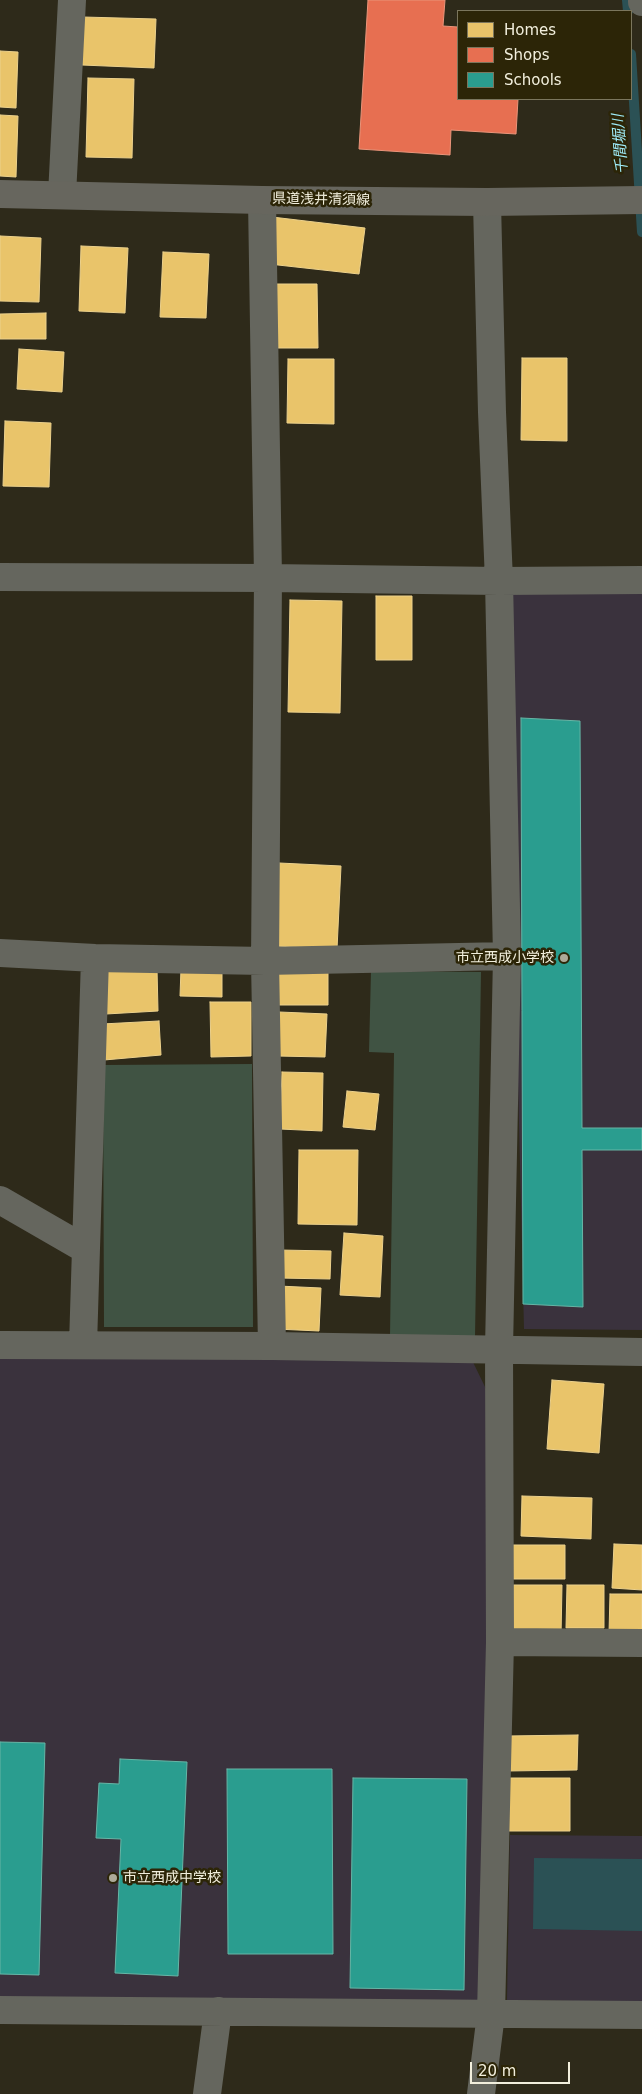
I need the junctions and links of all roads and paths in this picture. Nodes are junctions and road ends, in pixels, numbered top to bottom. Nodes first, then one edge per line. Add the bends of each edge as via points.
1 (72, 0) edge
2 (0, 194) edge
3 (62, 195) junction
4 (262, 200) junction
5 (630, 200) edge
6 (487, 202) junction
7 (0, 577) edge
8 (268, 578) junction
9 (642, 580) edge
10 (499, 581) junction
11 (0, 953) edge
12 (507, 956) junction
13 (95, 958) junction
14 (265, 961) junction
15 (0, 1200) edge
16 (86, 1249) junction
17 (0, 1345) edge
18 (83, 1345) junction
19 (272, 1346) junction
20 (499, 1349) junction
21 (642, 1352) edge
22 (500, 1642) junction
23 (642, 1643) edge
24 (0, 2010) edge
25 (218, 2011) junction
26 (490, 2014) junction
27 (642, 2015) edge
28 (207, 2094) edge
29 (481, 2094) edge

1 - 3 street
2 - 3 main road, 県道浅井清須線
3 - 4 main road, 県道浅井清須線
4 - 6 main road, 県道浅井清須線
4 - 8 street
5 - 6 main road, 県道浅井清須線
6 - 10 street
7 - 8 street
8 - 10 street
8 - 14 street
9 - 10 street
10 - 12 street
11 - 13 street
12 - 14 street
12 - 20 street
13 - 14 street
13 - 16 street
14 - 19 street
15 - 16 street
16 - 18 street
17 - 18 street
18 - 19 street
19 - 20 street
20 - 21 street
20 - 22 street
22 - 23 street
22 - 26 street
24 - 25 street
25 - 26 street
25 - 28 street
26 - 27 street
26 - 29 street

